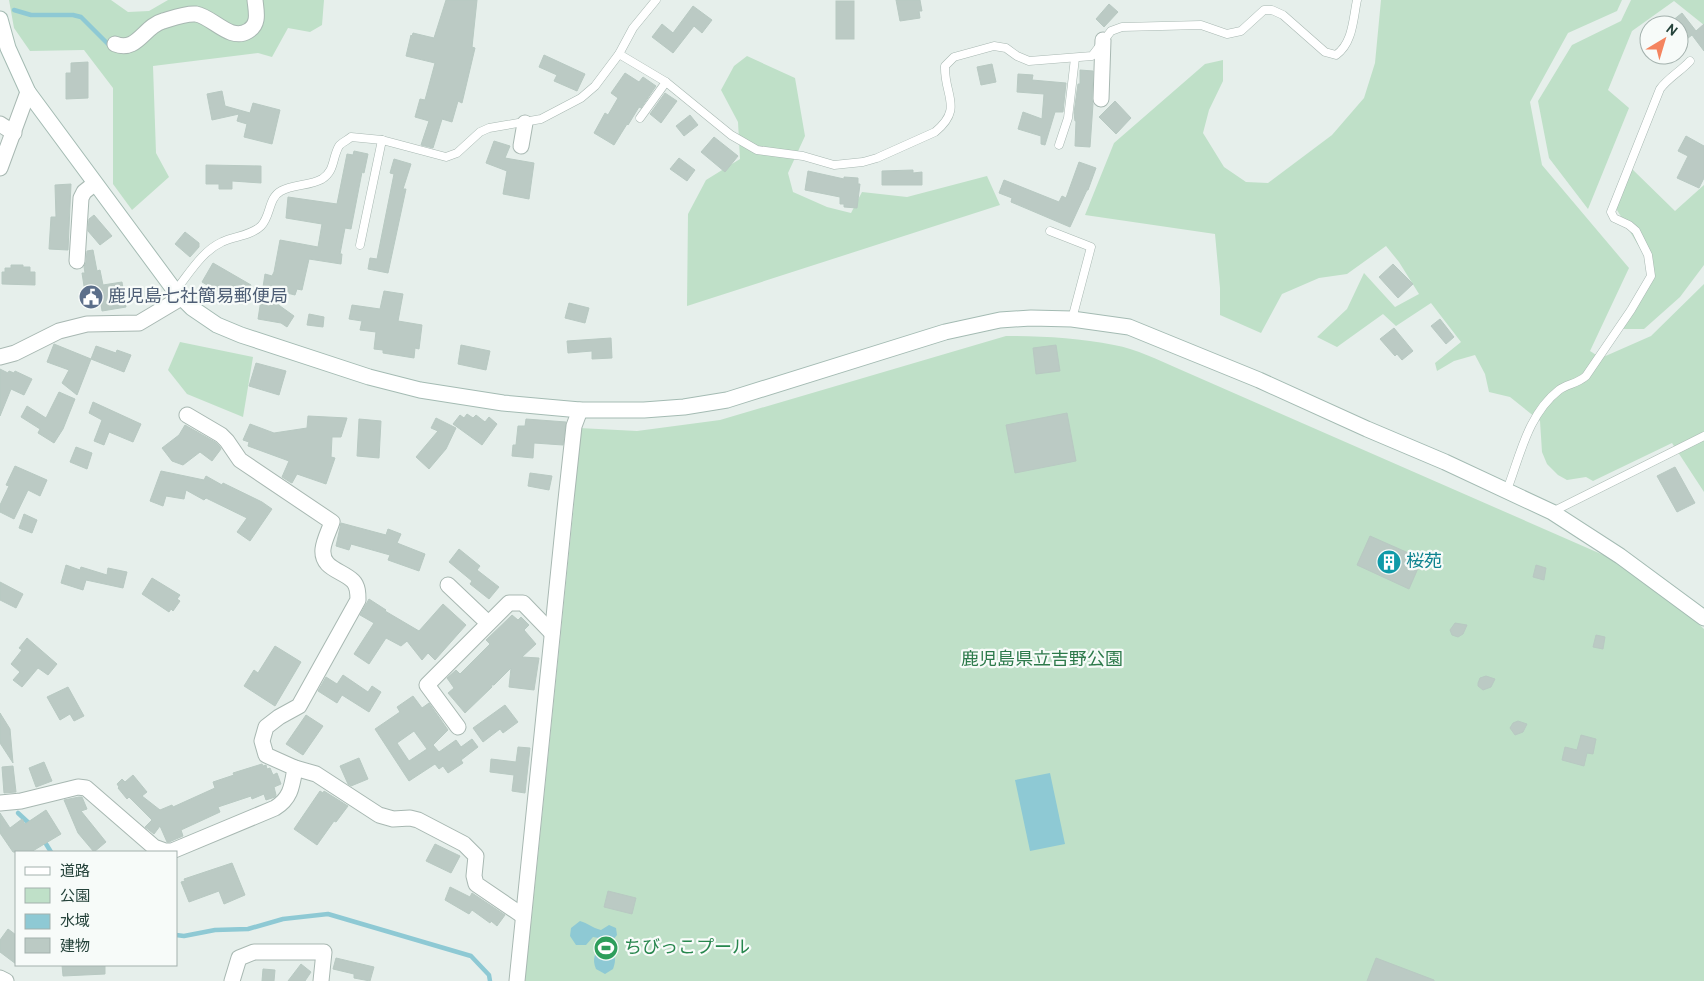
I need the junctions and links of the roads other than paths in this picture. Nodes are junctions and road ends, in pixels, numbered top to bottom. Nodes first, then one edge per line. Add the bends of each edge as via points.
1 (255, 0) edge
2 (656, 0) edge
3 (1357, 0) edge
4 (0, 19) edge
5 (1103, 40) junction
6 (114, 44) dead end
7 (619, 54) junction
8 (1075, 58) junction
9 (1690, 61) dead end
10 (666, 82) junction
11 (28, 92) junction
12 (1101, 98) dead end
13 (640, 118) dead end
14 (525, 123) junction
15 (0, 124) edge
16 (14, 133) junction
17 (382, 140) junction
18 (1059, 145) dead end
19 (520, 146) dead end
20 (0, 168) edge
21 (94, 184) junction
22 (1050, 231) dead end
23 (360, 246) dead end
24 (77, 261) dead end
25 (178, 294) junction
26 (1072, 318) junction
27 (0, 358) edge
28 (580, 410) junction
29 (187, 416) dead end
30 (1704, 436) edge
31 (1507, 490) junction
32 (1552, 512) junction
33 (448, 585) dead end
34 (1704, 618) edge
35 (488, 623) junction
36 (552, 633) junction
37 (458, 727) dead end
38 (295, 768) junction
39 (0, 803) edge
40 (524, 916) junction
41 (0, 978) edge
42 (6, 981) edge
43 (232, 981) edge
44 (321, 981) edge
45 (516, 981) edge

1 - 6 street via 256,23 247,32 229,32 206,18 190,14 153,24 132,45 121,47
2 - 7 lane via 633,28
3 - 5 lane via 1349,40 1336,55 1325,52 1283,15 1272,10 1264,10 1241,31 1227,34 1201,26 1122,27 1111,31
4 - 11 street via 8,48
5 - 8 lane via 1092,56
5 - 12 street
7 - 10 lane
7 - 14 lane via 595,86 581,98 542,119
8 - 10 lane via 1029,61 1006,48 994,46 954,57 945,66 951,111 942,126 877,158 834,165 803,156 757,150 731,135
8 - 18 lane via 1068,118
9 - 31 lane via 1660,89 1611,212 1614,218 1636,231 1648,255 1651,276 1586,376 1561,388 1534,418
10 - 13 lane
11 - 16 street
11 - 21 street
14 - 17 lane via 489,128 457,153 446,157
14 - 19 street
15 - 16 street
16 - 20 street
17 - 23 lane
17 - 25 lane via 351,137 339,146 329,173 321,180 280,191 260,227 208,250
21 - 24 street via 81,198
21 - 25 street
22 - 26 lane via 1091,247
25 - 27 street via 139,324 87,324 59,331
25 - 28 street via 192,308 241,335 368,377 420,390 503,403
26 - 28 street via 1000,320 945,332 727,400 644,410
26 - 31 street via 1129,327 1155,337
28 - 36 street via 574,426
29 - 38 street via 221,435 240,460 332,522 323,549 324,560 354,582 358,590 358,600 299,706 266,727 262,741 266,755
30 - 32 lane
31 - 32 street
32 - 34 street via 1620,556
33 - 35 street
35 - 36 street via 508,603 523,603
35 - 37 street via 427,686
36 - 40 street
38 - 39 street via 291,791 282,804 172,851 154,847 86,788 78,786 21,801
38 - 40 street via 316,774 379,815 418,820 464,844 476,856 476,884
40 - 45 street
41 - 42 street
43 - 44 street via 239,958 254,952 324,952

